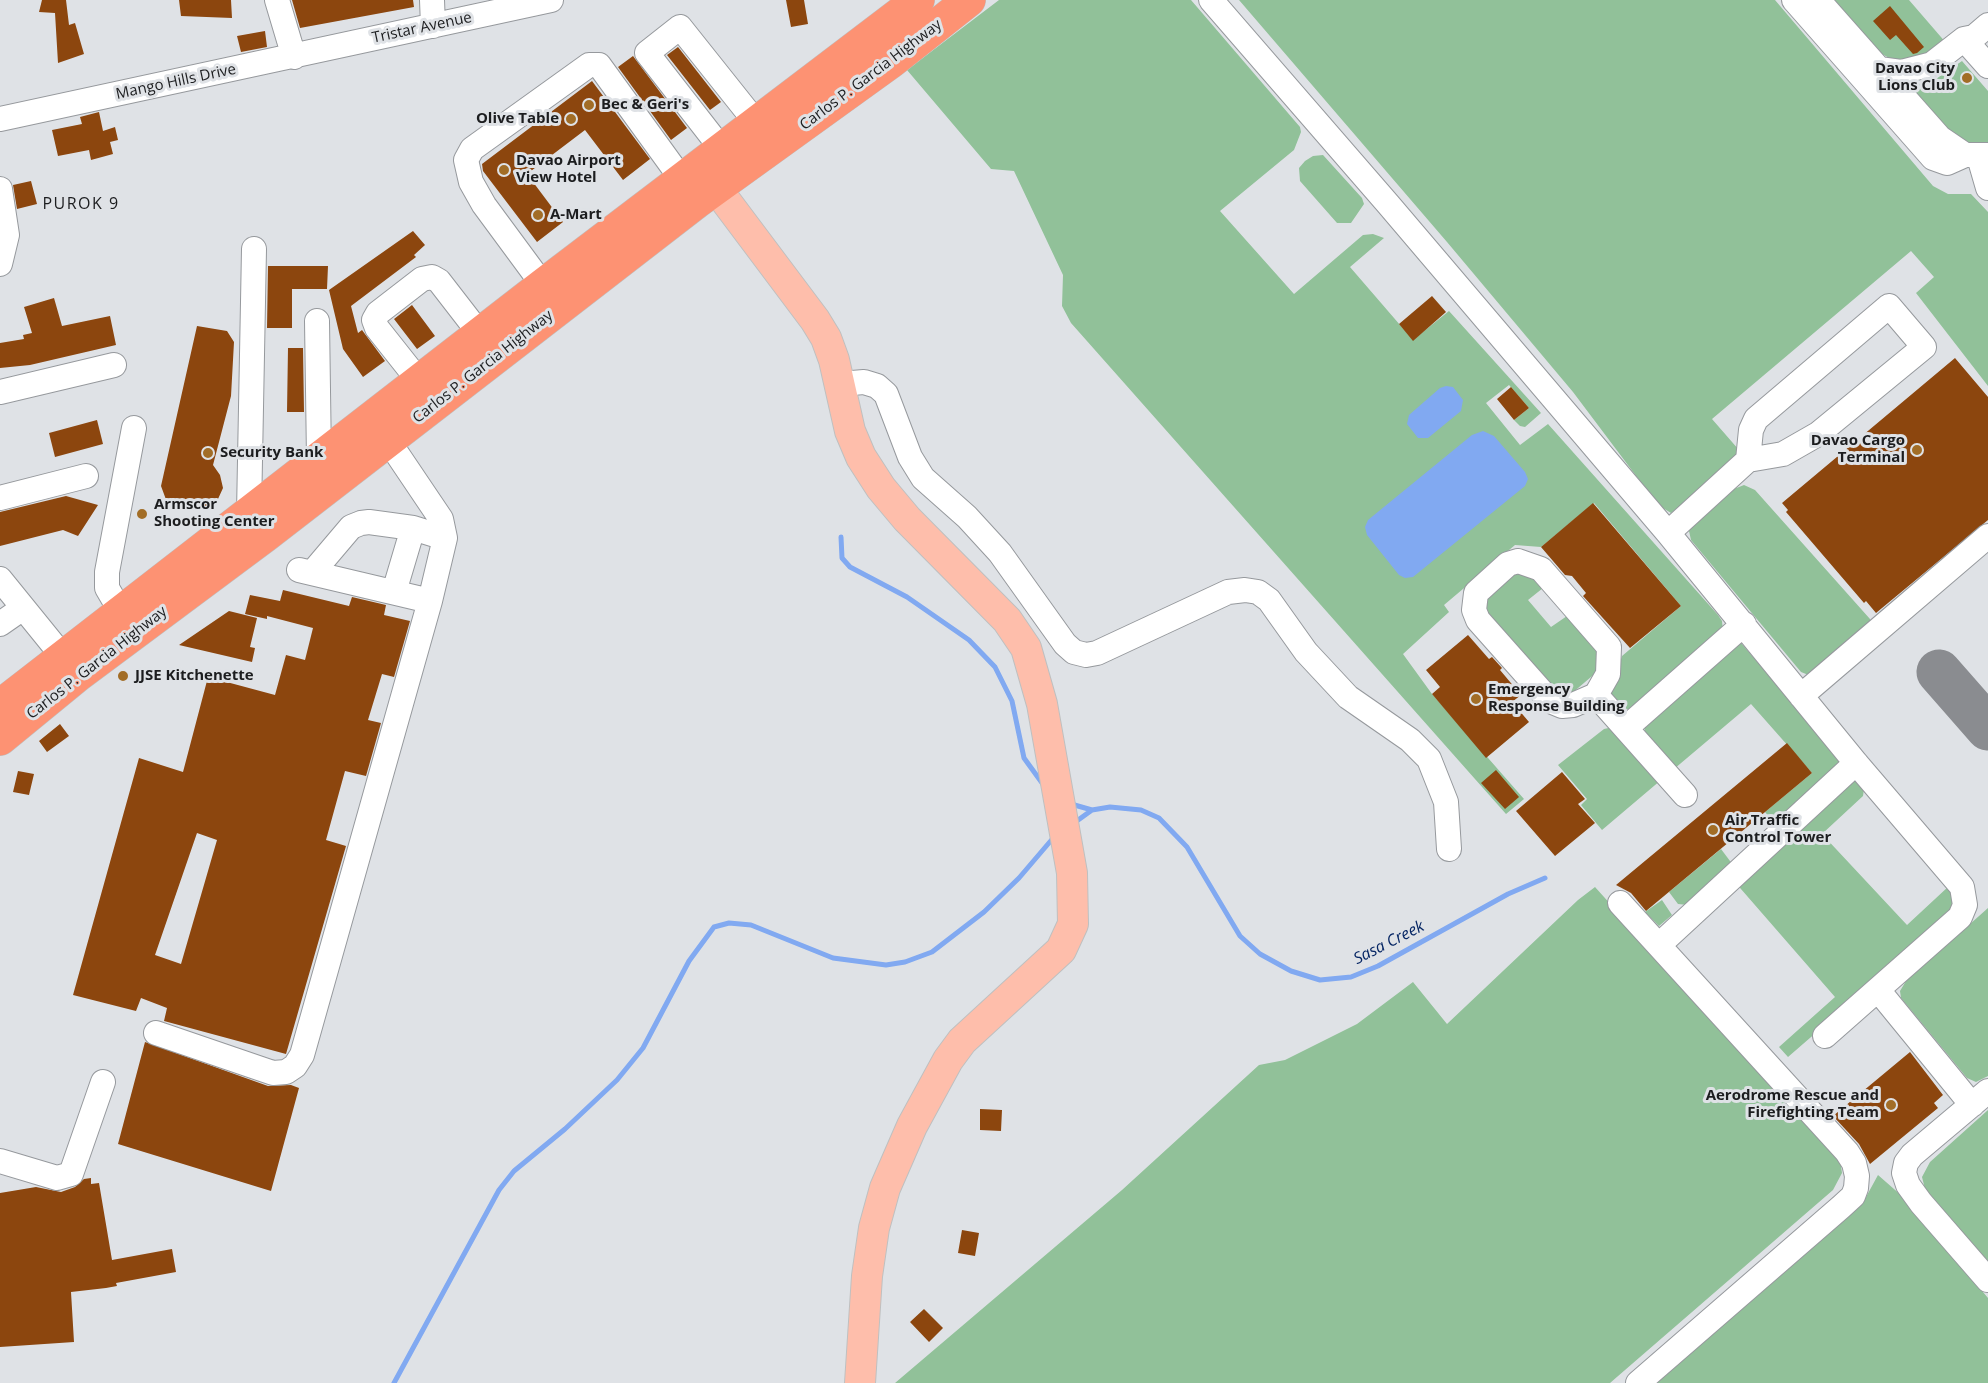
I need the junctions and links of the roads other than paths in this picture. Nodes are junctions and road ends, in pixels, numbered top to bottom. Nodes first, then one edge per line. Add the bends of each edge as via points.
1 (278, 0) edge
2 (432, 0) edge
3 (551, 0) edge
4 (918, 0) edge
5 (969, 0) edge
6 (1211, 0) edge
7 (1794, 0) edge
8 (1818, 0) edge
9 (433, 26) junction
10 (873, 36) junction
11 (1974, 37) edge
12 (294, 57) junction
13 (892, 61) junction
14 (1988, 66) edge
15 (1885, 76) junction
16 (0, 119) edge
17 (766, 135) junction
18 (1977, 156) edge
19 (712, 178) junction
20 (1988, 188) edge
21 (0, 189) edge
22 (620, 245) junction
23 (254, 249) dead end
24 (0, 264) edge
25 (543, 285) junction
26 (317, 321) dead end
27 (480, 334) junction
28 (114, 365) dead end
29 (419, 381) junction
30 (840, 384) junction
31 (0, 392) edge
32 (134, 428) dead end
33 (380, 429) junction
34 (1748, 460) junction
35 (327, 470) junction
36 (86, 477) dead end
37 (0, 498) edge
38 (257, 524) junction
39 (413, 528) junction
40 (1668, 533) junction
41 (1988, 536) edge
42 (445, 538) junction
43 (0, 579) edge
44 (394, 592) junction
45 (430, 602) junction
46 (23, 608) junction
47 (121, 612) junction
48 (0, 624) edge
49 (1744, 624) junction
50 (71, 666) junction
51 (1596, 695) junction
52 (1801, 696) junction
53 (0, 706) edge
54 (1626, 728) junction
55 (0, 739) edge
56 (1856, 764) junction
57 (1686, 795) dead end
58 (1449, 849) dead end
59 (1620, 903) dead end
60 (1659, 945) junction
61 (1878, 990) junction
62 (156, 1033) dead end
63 (1825, 1036) dead end
64 (103, 1082) dead end
65 (1980, 1098) edge
66 (0, 1161) edge
67 (1988, 1280) edge
68 (860, 1383) edge
69 (1638, 1383) edge

1 - 12 street
2 - 9 street
3 - 9 street, Tristar Avenue
4 - 10 highway, Carlos P. Garcia Highway
5 - 13 highway, Carlos P. Garcia Highway
6 - 40 street
7 - 18 street via 1933,158 1947,163
8 - 15 street
9 - 12 street, Tristar Avenue
10 - 13 highway
10 - 17 highway, Carlos P. Garcia Highway
11 - 14 street
11 - 15 street via 1922,68
12 - 16 street, Mango Hills Drive
13 - 17 highway, Carlos P. Garcia Highway
15 - 18 street via 1940,138
17 - 19 highway, Carlos P. Garcia Highway
17 - 19 street via 680,27 647,53
18 - 20 street
19 - 22 highway, Carlos P. Garcia Highway
19 - 25 street via 599,65 573,75 472,149 466,160 471,182
19 - 30 main road via 815,320 826,338
21 - 24 street via 7,235
22 - 25 highway, Carlos P. Garcia Highway
22 - 33 highway, Carlos P. Garcia Highway
23 - 38 street
25 - 27 highway, Carlos P. Garcia Highway
26 - 35 street
27 - 29 highway, Carlos P. Garcia Highway
27 - 29 street via 439,281 432,277 422,279 374,320
28 - 31 street
29 - 33 highway, Carlos P. Garcia Highway
30 - 58 street via 864,382 886,394 910,457 923,478 1000,553 1074,652 1097,653 1228,592 1258,592 1269,600 1306,652 1348,697 1410,740 1429,759 1446,802
30 - 68 main road via 850,431 861,457 907,519 1017,633 1033,665 1070,855 1075,906 1069,938 1061,950 962,1041 912,1126 885,1188 874,1228
32 - 47 street via 107,572 107,588
33 - 35 highway, Carlos P. Garcia Highway
33 - 42 street via 441,519
34 - 34 street via 1783,454 1818,434 1924,347 1889,306 1756,419
34 - 40 street
35 - 38 highway, Carlos P. Garcia Highway
36 - 37 street
38 - 47 highway, Carlos P. Garcia Highway
38 - 50 highway, Carlos P. Garcia Highway
39 - 42 street
39 - 44 street
39 - 44 street via 369,522 351,527 304,571
40 - 49 street
41 - 52 street
42 - 45 street
43 - 46 street
44 - 45 street
45 - 62 street via 300,1060 286,1072 273,1074
46 - 48 street
46 - 50 street
47 - 50 highway, Carlos P. Garcia Highway
49 - 52 street
49 - 54 street
50 - 53 highway, Carlos P. Garcia Highway
50 - 55 highway, Carlos P. Garcia Highway
51 - 51 street via 1608,674 1609,647 1541,569 1518,561 1508,564 1476,593 1474,610 1478,620 1550,701 1574,705
51 - 54 street
52 - 56 street
54 - 57 street
56 - 60 street
56 - 61 street via 1962,887 1964,895 1960,917
59 - 60 street
60 - 69 street via 1847,1152 1854,1162 1856,1188 1841,1207
61 - 63 street
61 - 65 street
64 - 66 street via 71,1174 57,1178
65 - 67 street via 1912,1155 1904,1173 1921,1203

